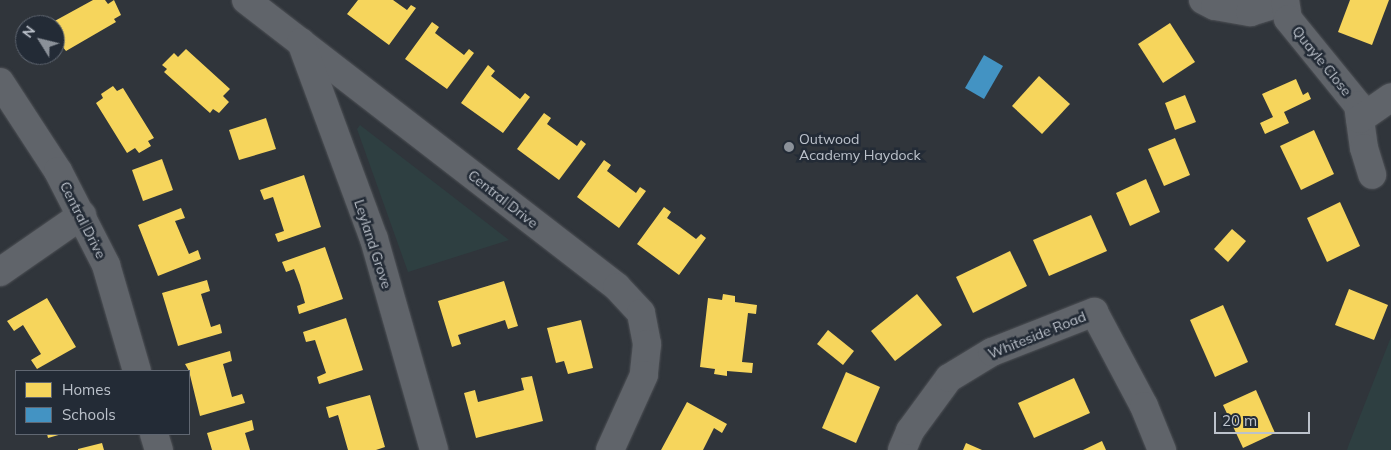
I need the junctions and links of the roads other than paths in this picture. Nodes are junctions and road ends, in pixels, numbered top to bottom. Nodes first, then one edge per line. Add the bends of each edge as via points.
1 (246, 0) edge
2 (1203, 0) edge
3 (1284, 1) edge
4 (301, 42) junction
5 (0, 82) edge
6 (1391, 97) edge
7 (1360, 119) junction
8 (1372, 175) dead end
9 (82, 215) junction
10 (0, 272) edge
11 (137, 370) edge
12 (154, 435) edge
13 (159, 450) edge
14 (434, 450) edge
15 (610, 450) edge
16 (902, 450) edge
17 (1162, 450) edge

1 - 4 street, Central Drive
2 - 3 street, Quayle Close via 1215,6 1250,12
3 - 7 street, Quayle Close via 1288,19 1358,105
4 - 14 street, Leyland Grove via 374,239
4 - 15 street, Central Drive via 617,287 641,314 647,344 644,375
5 - 9 street, Central Drive via 58,171
6 - 7 street
7 - 8 street, Quayle Close
9 - 10 street
9 - 11 street, Central Drive via 106,265
12 - 13 street
16 - 17 street, Whiteside Road via 910,431 949,378 992,352 1094,312 1144,406

